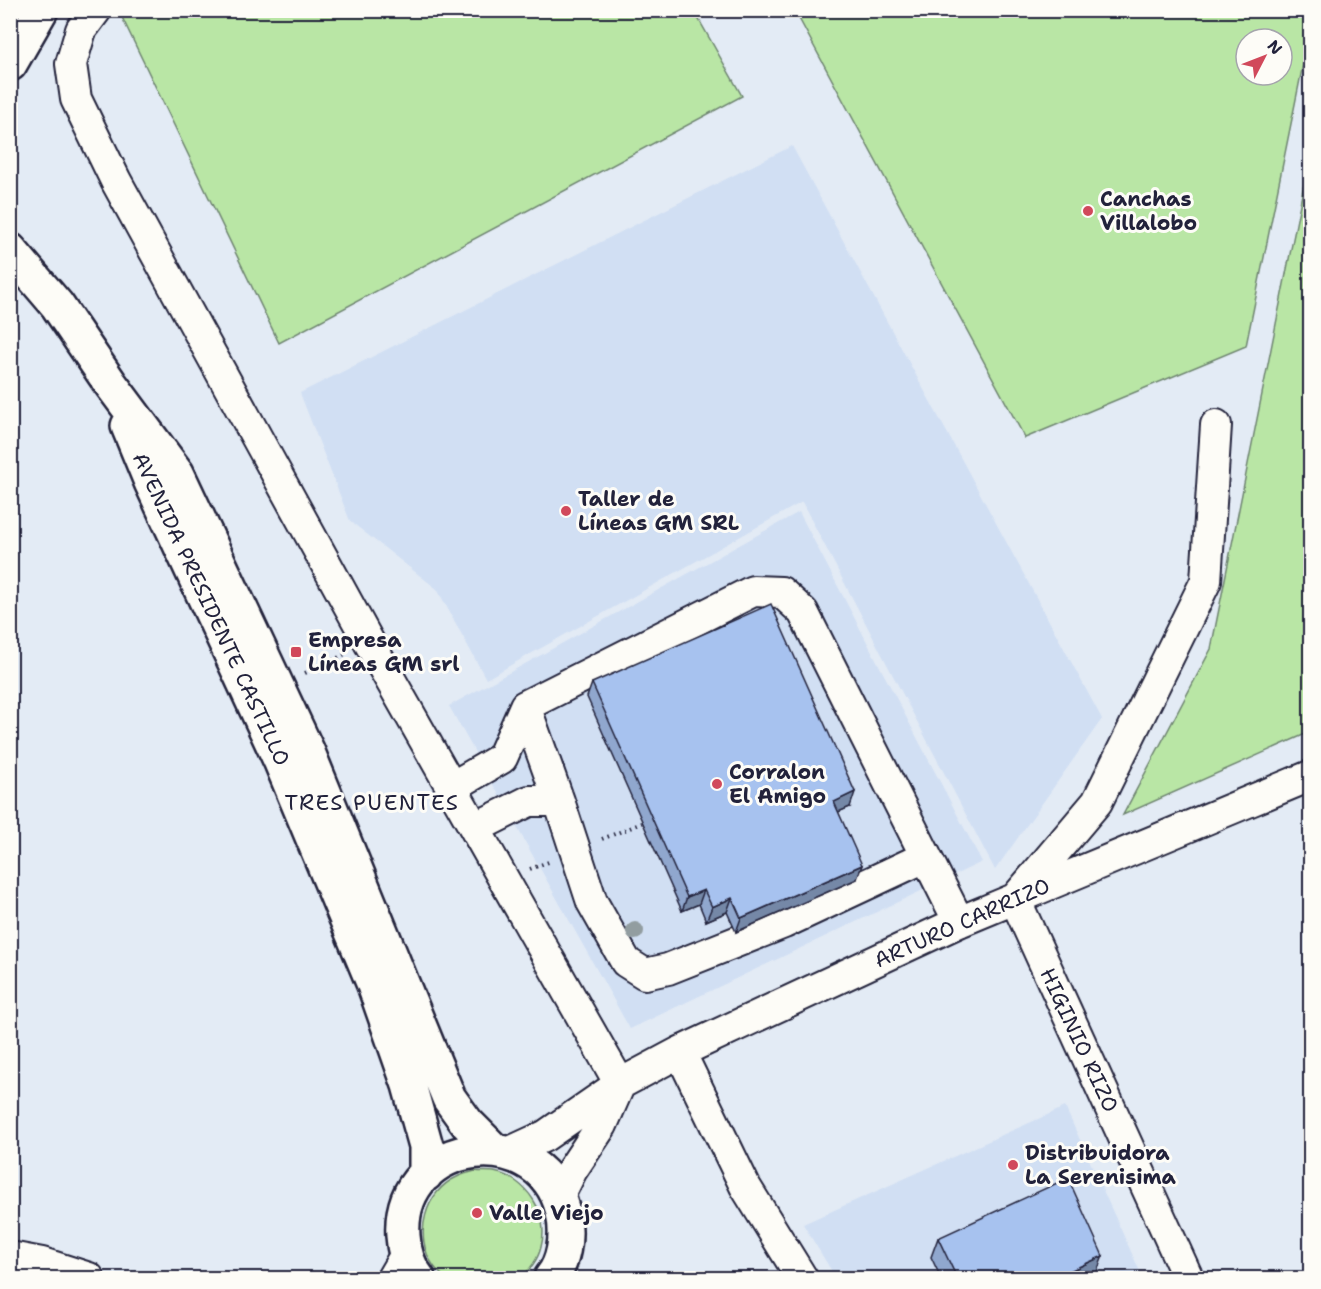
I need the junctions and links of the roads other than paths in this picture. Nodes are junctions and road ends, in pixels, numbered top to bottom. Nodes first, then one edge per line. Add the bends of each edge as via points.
1 (41, 10) edge
2 (88, 20) edge
3 (10, 64) edge
4 (10, 250) edge
5 (110, 383) junction
6 (1216, 425) dead end
7 (525, 706) junction
8 (1308, 786) edge
9 (452, 787) junction
10 (559, 801) junction
11 (475, 828) junction
12 (925, 857) junction
13 (1015, 899) junction
14 (959, 922) junction
15 (680, 1052) junction
16 (620, 1084) junction
17 (501, 1152) junction
18 (426, 1174) junction
19 (558, 1198) junction
20 (10, 1257) edge
21 (405, 1270) edge
22 (553, 1277) edge
23 (89, 1278) edge
24 (802, 1278) edge
25 (1188, 1278) edge

1 - 3 main road
2 - 9 street via 71,64 76,99 116,181
4 - 5 main road, AVENIDA PRESIDENTE CASTILLO via 57,305
5 - 17 main road, AVENIDA PRESIDENTE CASTILLO via 177,472 307,750 449,1098 467,1123
5 - 18 main road, AVENIDA PRESIDENTE CASTILLO via 151,482 280,760 374,986 424,1135
6 - 13 street via 1206,581 1097,802
7 - 9 street via 502,758
7 - 10 street
7 - 12 street via 753,591 781,592 803,612
8 - 13 street, ARTURO CARRIZO
9 - 11 street
10 - 11 street via 529,801
10 - 12 street via 592,902 626,962 645,974 668,969 784,923
11 - 16 street
12 - 14 street
13 - 14 street, ARTURO CARRIZO
13 - 25 street, HIGINIO RIZO
14 - 15 street, ARTURO CARRIZO
15 - 16 street, ARTURO CARRIZO
15 - 24 street via 745,1186
16 - 17 street, ARTURO CARRIZO via 545,1136
16 - 19 street via 602,1125
17 - 18 main road via 468,1151 445,1160
17 - 19 main road, AVENIDA PRESIDENTE CASTILLO via 526,1161 542,1174
18 - 21 main road via 408,1200 402,1224
19 - 22 main road, AVENIDA PRESIDENTE CASTILLO via 566,1228 563,1252
20 - 23 street

